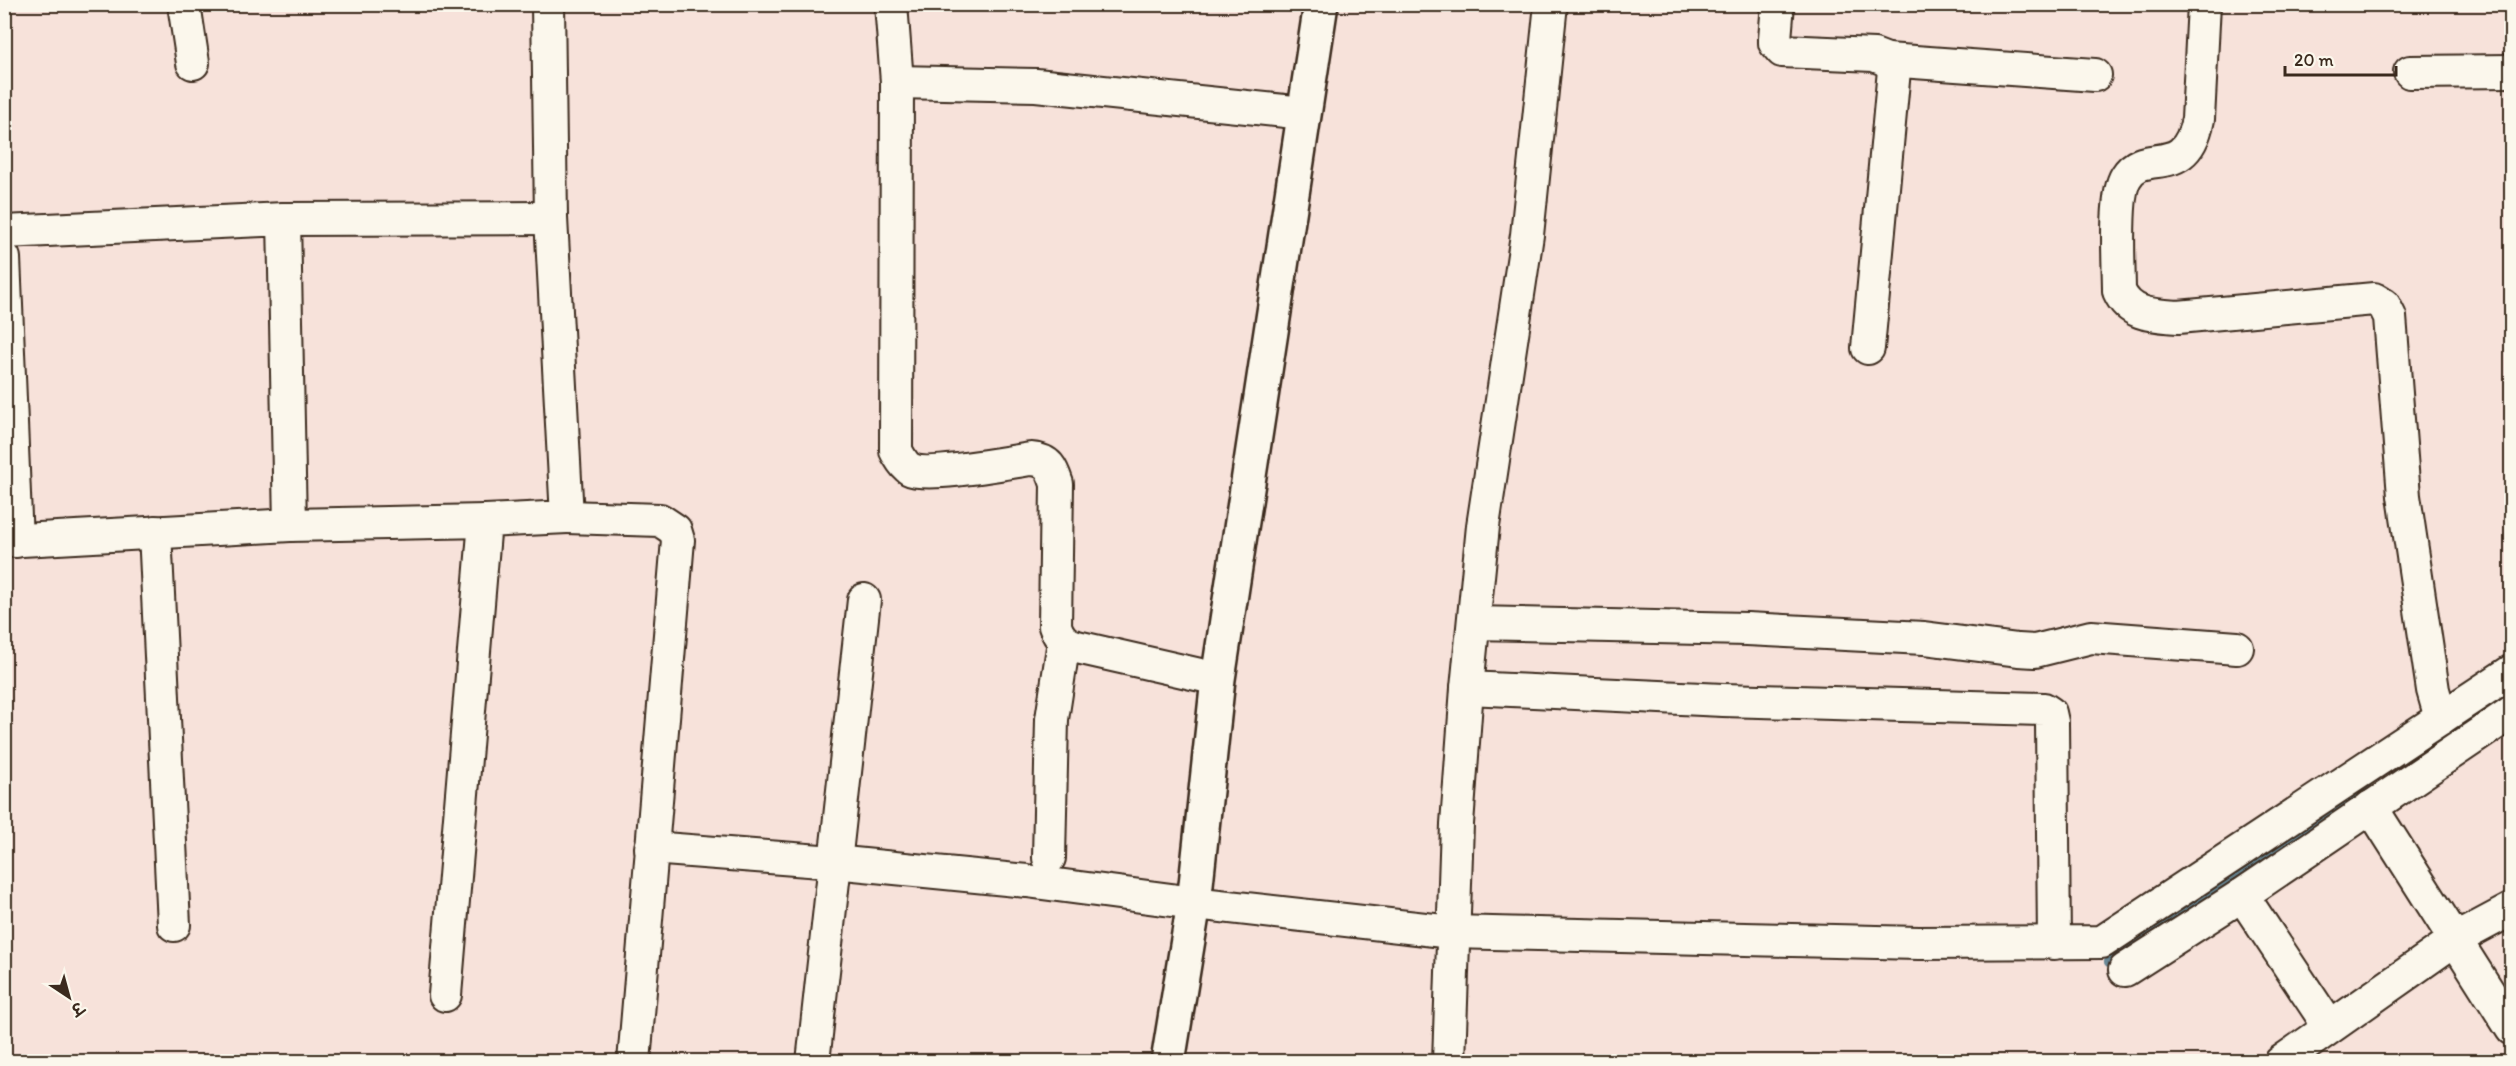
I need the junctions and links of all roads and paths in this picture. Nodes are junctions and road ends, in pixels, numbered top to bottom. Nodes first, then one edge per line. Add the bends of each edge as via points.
1 (184, 4) edge
2 (548, 4) edge
3 (891, 4) edge
4 (1321, 4) edge
5 (1551, 4) edge
6 (1778, 4) edge
7 (2204, 4) edge
8 (1887, 60) junction
9 (193, 63) dead end
10 (2511, 71) edge
11 (2410, 72) dead end
12 (2095, 75) dead end
13 (897, 82) junction
14 (1304, 113) junction
15 (551, 218) junction
16 (284, 219) junction
17 (4, 232) edge
18 (4, 258) edge
19 (1868, 348) dead end
20 (567, 517) junction
21 (485, 521) junction
22 (290, 525) junction
23 (155, 532) junction
24 (10, 541) edge
25 (864, 600) dead end
26 (1474, 623) junction
27 (1064, 641) junction
28 (2237, 648) dead end
29 (2511, 671) edge
30 (1218, 679) junction
31 (1467, 688) junction
32 (2480, 692) junction
33 (2441, 718) junction
34 (2508, 723) edge
35 (2371, 807) junction
36 (651, 848) junction
37 (1048, 858) dead end
38 (834, 861) junction
39 (2242, 895) junction
40 (1194, 903) junction
41 (2511, 909) edge
42 (174, 925) dead end
43 (1452, 932) junction
44 (2456, 939) junction
45 (2054, 943) junction
46 (2125, 970) dead end
47 (445, 995) dead end
48 (2330, 1026) junction
49 (2511, 1029) edge
50 (634, 1062) edge
51 (813, 1062) edge
52 (1168, 1062) edge
53 (1449, 1062) edge
54 (2281, 1062) edge

1 - 9 street
2 - 15 street
3 - 13 street
4 - 14 main road
5 - 26 street via 1527,235 1483,526
6 - 8 street via 1774,39 1782,51 1874,55
7 - 33 street via 2195,135 2184,153 2135,167 2126,176 2120,191 2119,291 2133,309 2178,317 2374,298 2384,304 2390,317 2404,496 2433,690
8 - 12 street
8 - 19 street via 1894,70
10 - 11 street
13 - 14 street via 1036,85
13 - 27 street via 896,451 904,464 917,471 1031,459 1043,460 1052,468 1057,484 1055,626
14 - 30 main road
15 - 16 street
15 - 20 street
16 - 17 street
16 - 22 street
18 - 24 street
20 - 21 street
20 - 36 street via 660,520 675,530 678,540
21 - 22 street
21 - 47 street
22 - 23 street
23 - 24 street
23 - 42 street
25 - 38 street
26 - 28 street via 1747,629 1924,638 2034,651 2091,637
26 - 31 street
27 - 30 street
27 - 37 street via 1052,719
29 - 32 street
30 - 40 main road
31 - 43 street
31 - 45 street via 2044,709 2050,712 2052,722
32 - 33 street
32 - 34 street
33 - 45 street via 2102,942
34 - 35 street
35 - 39 street
35 - 44 street
36 - 38 street
36 - 50 street
38 - 40 street
38 - 51 street
39 - 46 street
39 - 48 street
40 - 43 street
40 - 52 main road
41 - 44 street
43 - 45 street
43 - 53 street
44 - 48 street
44 - 49 street
48 - 54 street

